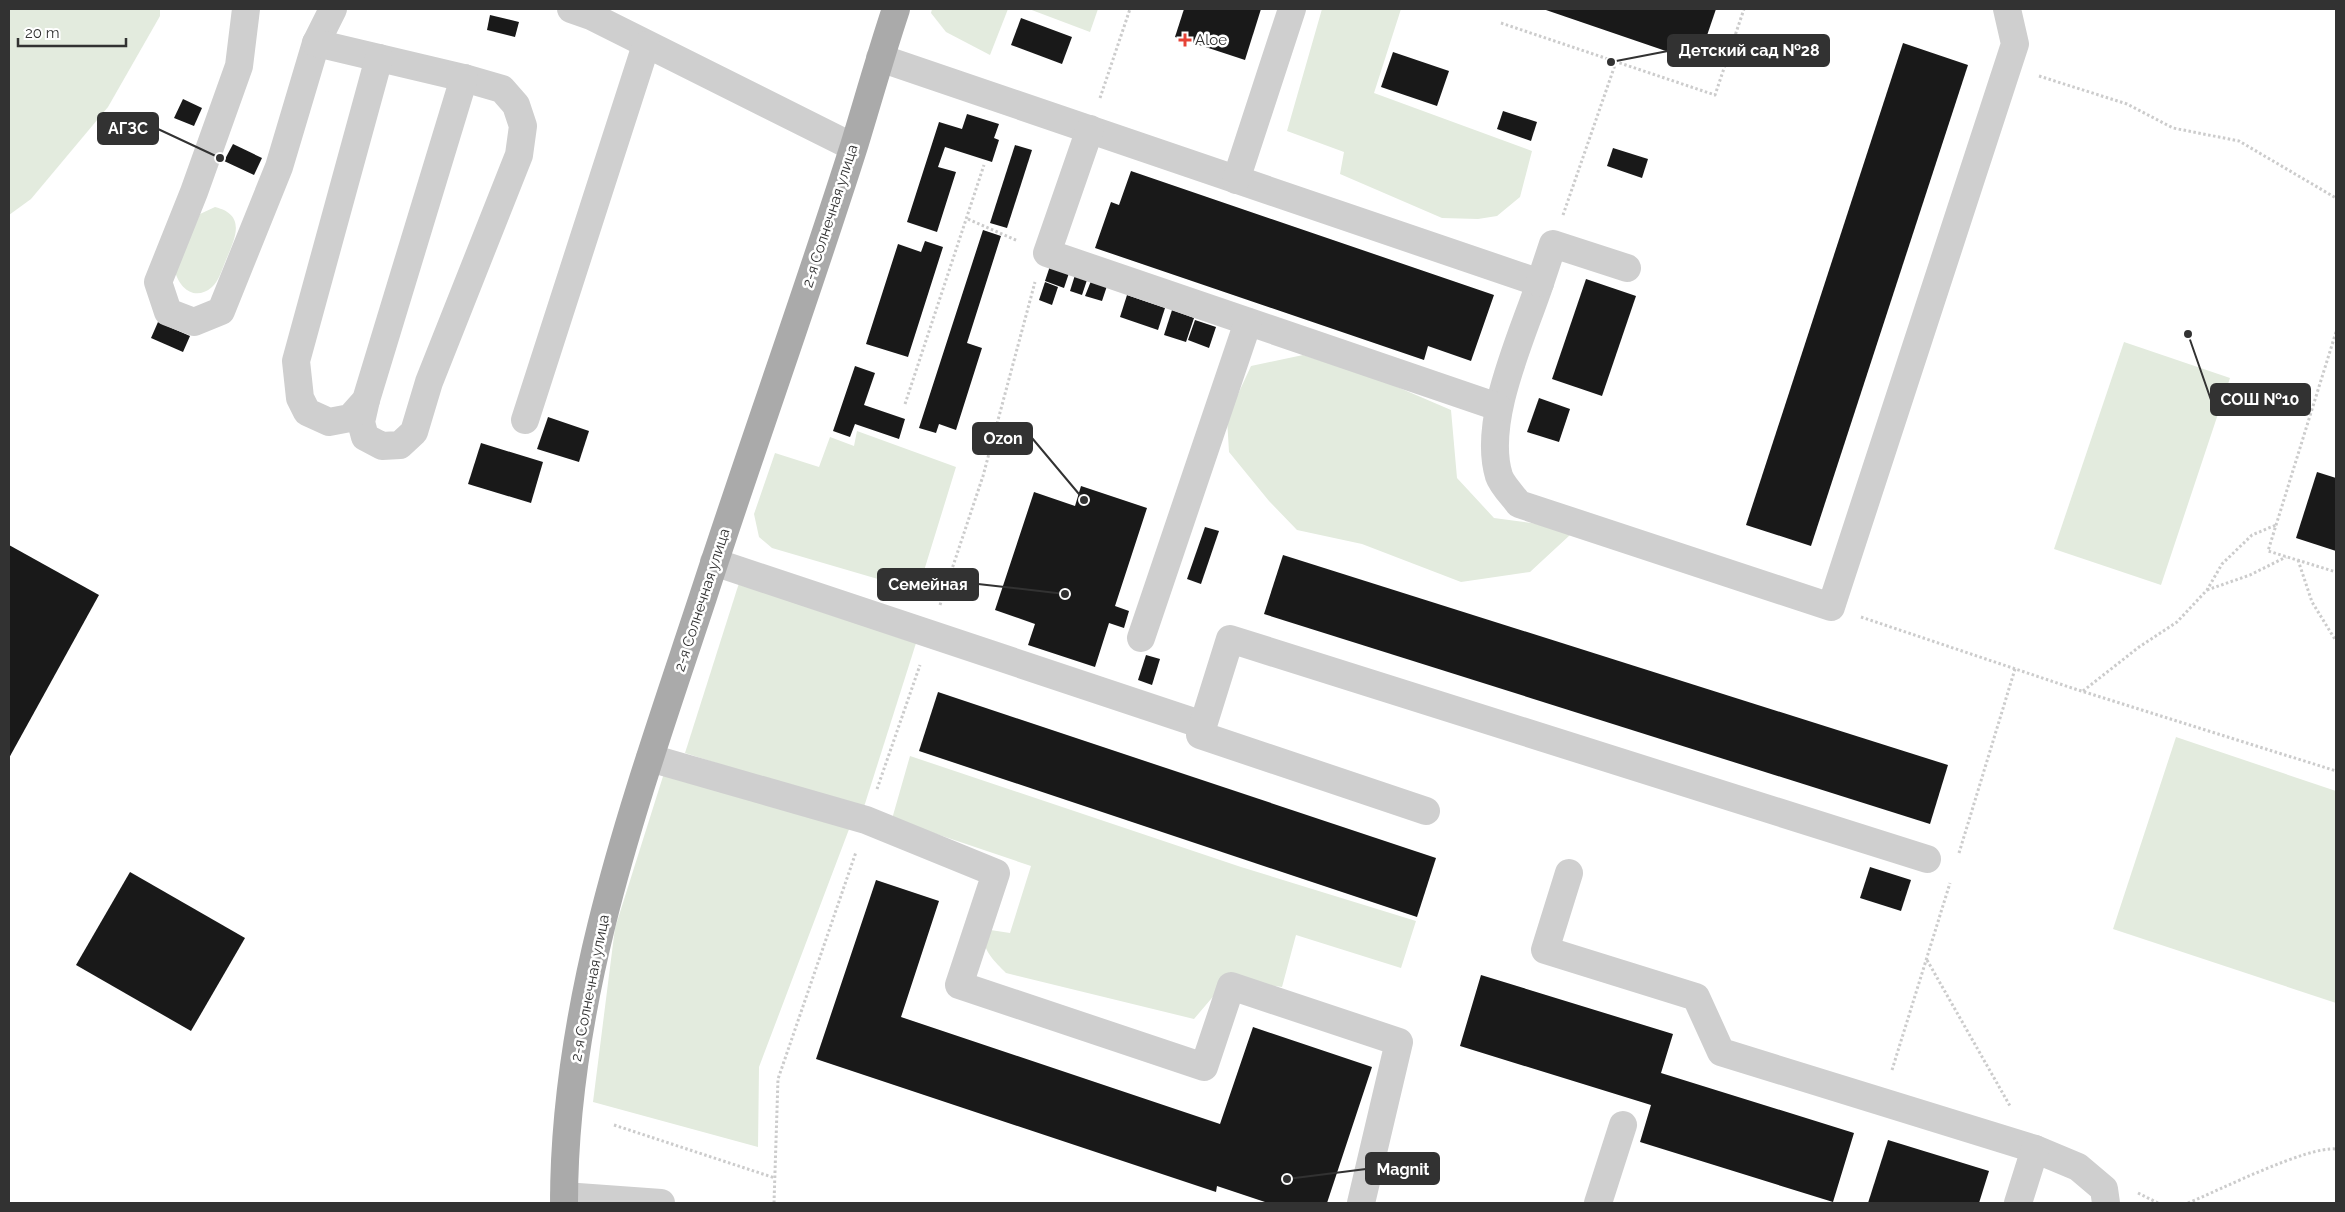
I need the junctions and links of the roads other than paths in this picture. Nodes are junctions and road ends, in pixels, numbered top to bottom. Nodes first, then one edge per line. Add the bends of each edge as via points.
1 (246, 9) edge
2 (333, 9) edge
3 (571, 9) edge
4 (896, 9) edge
5 (1292, 9) edge
6 (2007, 9) edge
7 (316, 43) junction
8 (646, 45) junction
9 (379, 58) junction
10 (880, 58) junction
11 (464, 78) junction
12 (1090, 129) junction
13 (853, 147) junction
14 (1236, 180) junction
15 (1627, 268) dead end
16 (1540, 283) junction
17 (1248, 322) junction
18 (366, 400) junction
19 (1498, 407) junction
20 (525, 420) dead end
21 (714, 562) junction
22 (1141, 638) dead end
23 (1203, 725) junction
24 (650, 758) junction
25 (1426, 811) dead end
26 (1927, 859) dead end
27 (1568, 873) dead end
28 (1623, 1124) dead end
29 (2035, 1150) junction
30 (564, 1200) edge
31 (661, 1203) edge
32 (1361, 1203) edge
33 (1598, 1203) edge
34 (2018, 1203) edge
35 (2106, 1203) edge

1 - 7 street via 239,66 158,282 168,312 194,322 221,311 278,167
2 - 7 street
3 - 8 street
4 - 10 main road, 2-я Солнечная улица
5 - 14 street
6 - 19 street via 2014,44 1831,607 1519,504 1499,478 1494,443
7 - 9 street
8 - 13 street
8 - 20 street
9 - 11 street
9 - 18 street via 296,361 300,398 308,412 329,422 350,418
10 - 12 street
10 - 13 main road, 2-я Солнечная улица
11 - 18 street
11 - 18 street via 502,89 516,105 523,126 518,155 429,382 414,432 400,445 382,446 365,436 361,422
12 - 14 street
12 - 17 street via 1047,253
13 - 21 main road, 2-я Солнечная улица
14 - 16 street
15 - 16 street via 1553,244
16 - 19 street
17 - 19 street
17 - 22 street
21 - 23 street
21 - 24 main road, 2-я Солнечная улица
23 - 25 street via 1200,735
23 - 26 street via 1230,638
24 - 30 main road, 2-я Солнечная улица via 603,914 584,1002 568,1110
24 - 32 street via 866,820 996,873 959,985 1204,1067 1231,986 1398,1042
27 - 29 street via 1545,950 1696,997 1720,1052
28 - 33 street
29 - 34 street
29 - 35 street via 2078,1167 2104,1189
30 - 31 street

